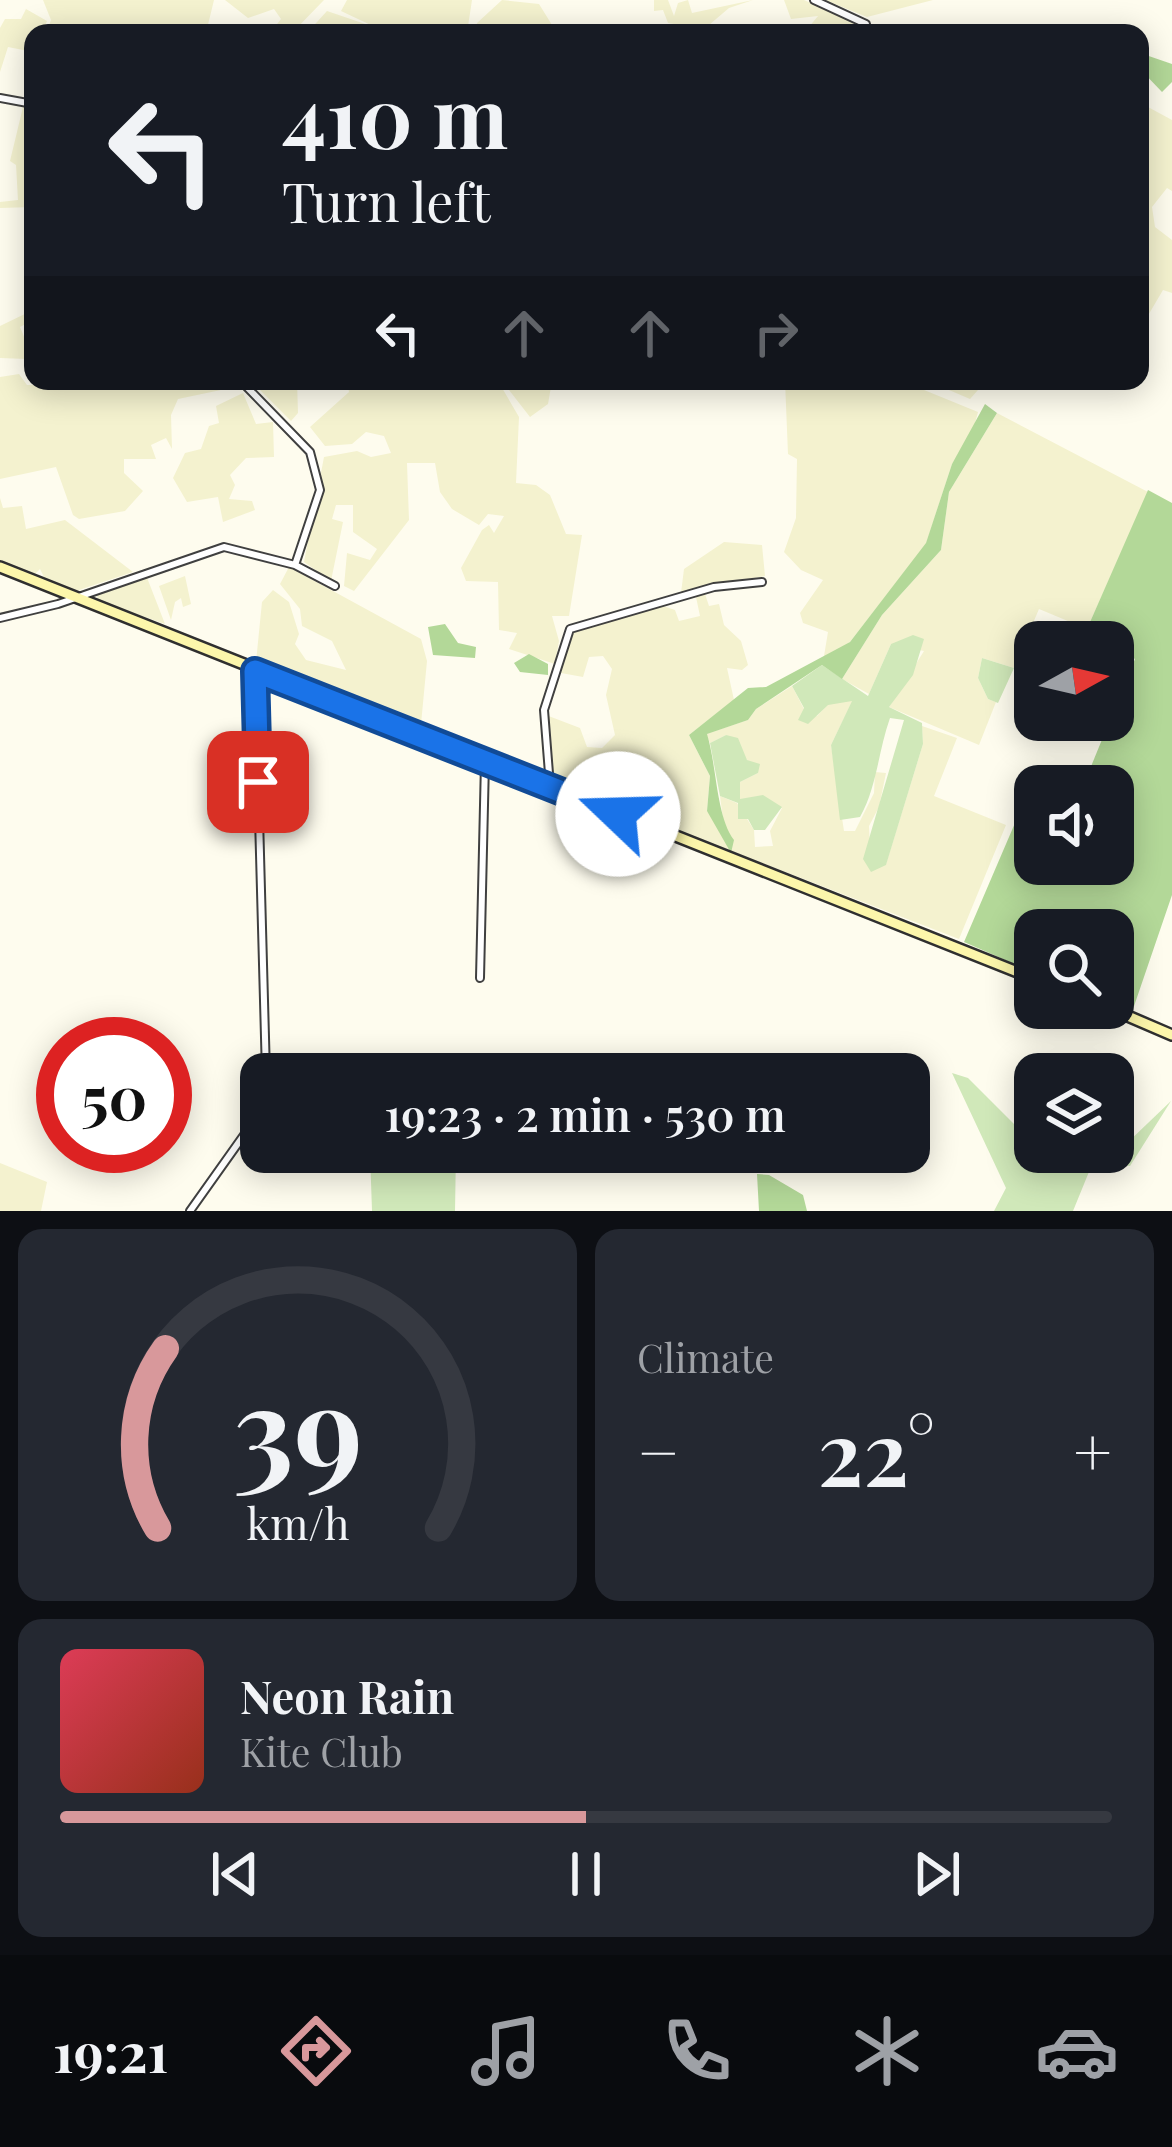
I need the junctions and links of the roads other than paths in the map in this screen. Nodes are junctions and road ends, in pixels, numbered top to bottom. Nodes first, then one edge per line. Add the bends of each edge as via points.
1 (814, 0) edge
2 (866, 24) edge
3 (250, 390) edge
4 (295, 566) junction
5 (0, 567) edge
6 (762, 582) dead end
7 (335, 586) dead end
8 (74, 597) junction
9 (0, 617) edge
10 (255, 671) junction
11 (485, 762) junction
12 (550, 788) junction
13 (1014, 971) edge
14 (480, 978) dead end
15 (1134, 1019) edge
16 (1172, 1035) edge
17 (265, 1053) edge
18 (240, 1141) edge
19 (190, 1211) edge

1 - 2 street
3 - 4 street via 310,452 320,490
4 - 7 street
4 - 8 street via 224,547
5 - 8 main road
6 - 12 street via 714,587 570,629 544,710
8 - 9 street
8 - 10 main road
10 - 11 main road
10 - 17 street
11 - 12 main road
11 - 14 street
12 - 13 main road
15 - 16 main road
18 - 19 street

